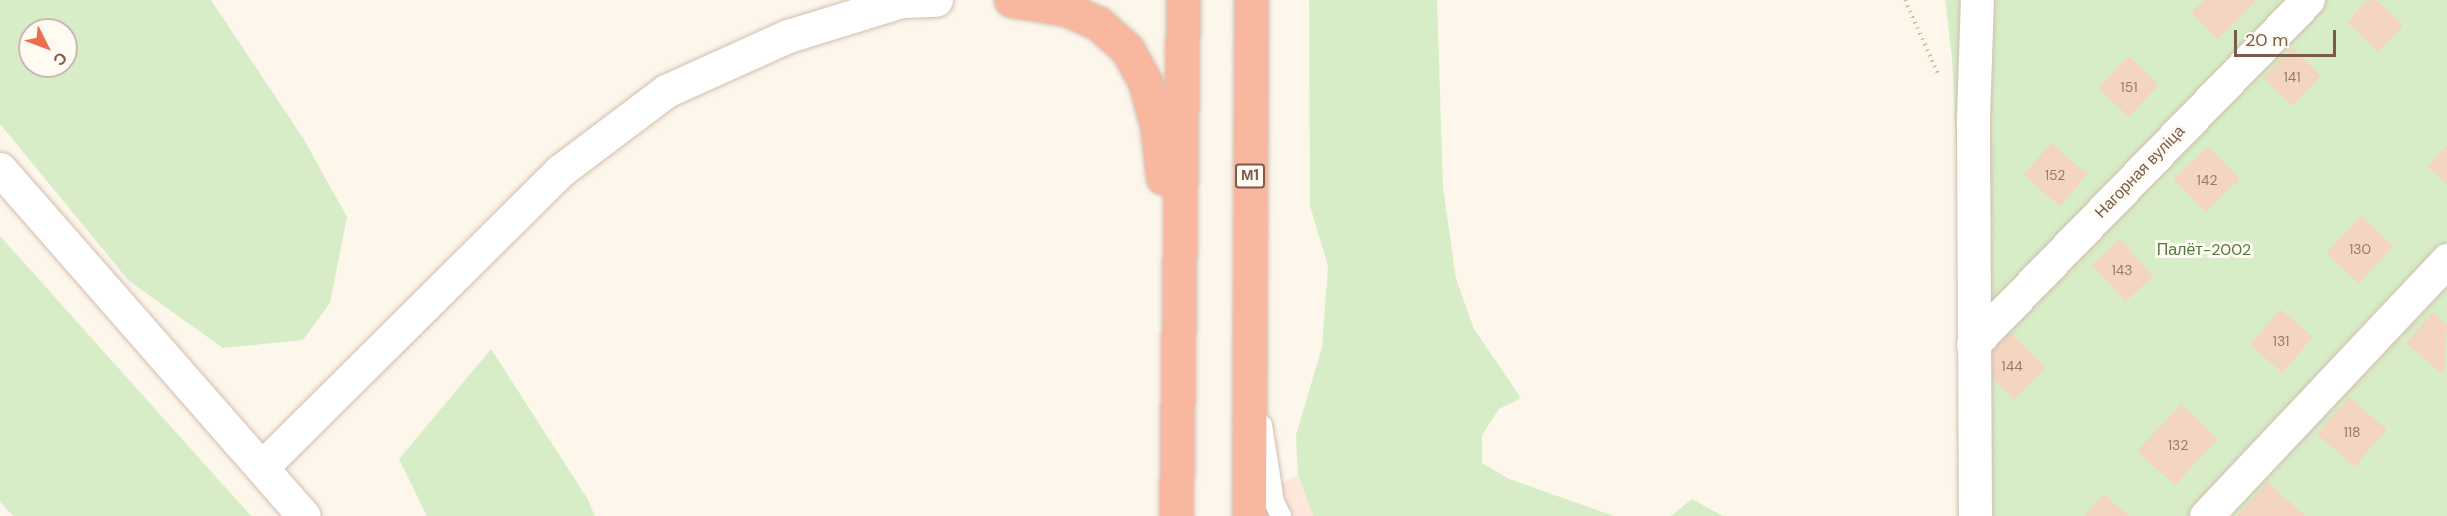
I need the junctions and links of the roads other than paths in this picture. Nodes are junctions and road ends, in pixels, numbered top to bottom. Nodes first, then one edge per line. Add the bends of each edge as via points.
1 (936, 0) edge
2 (1011, 0) edge
3 (1183, 0) edge
4 (1251, 0) edge
5 (1977, 0) edge
6 (2308, 0) edge
7 (0, 169) edge
8 (2447, 260) edge
9 (1178, 298) junction
10 (1973, 344) junction
11 (1249, 351) junction
12 (262, 467) junction
13 (304, 516) edge
14 (1176, 516) edge
15 (1249, 516) edge
16 (1281, 516) edge
17 (1975, 516) edge
18 (2206, 516) edge

1 - 12 street via 902,2 788,36 666,91 560,171
2 - 9 highway via 1066,9 1098,23 1128,50 1145,82 1157,126
3 - 9 highway
4 - 11 highway, М1
5 - 10 street
6 - 10 street, Нагорная вуліца
7 - 12 street
8 - 18 street
9 - 14 highway
10 - 17 street
11 - 15 highway, М1
11 - 16 lane via 1274,502
12 - 13 street

